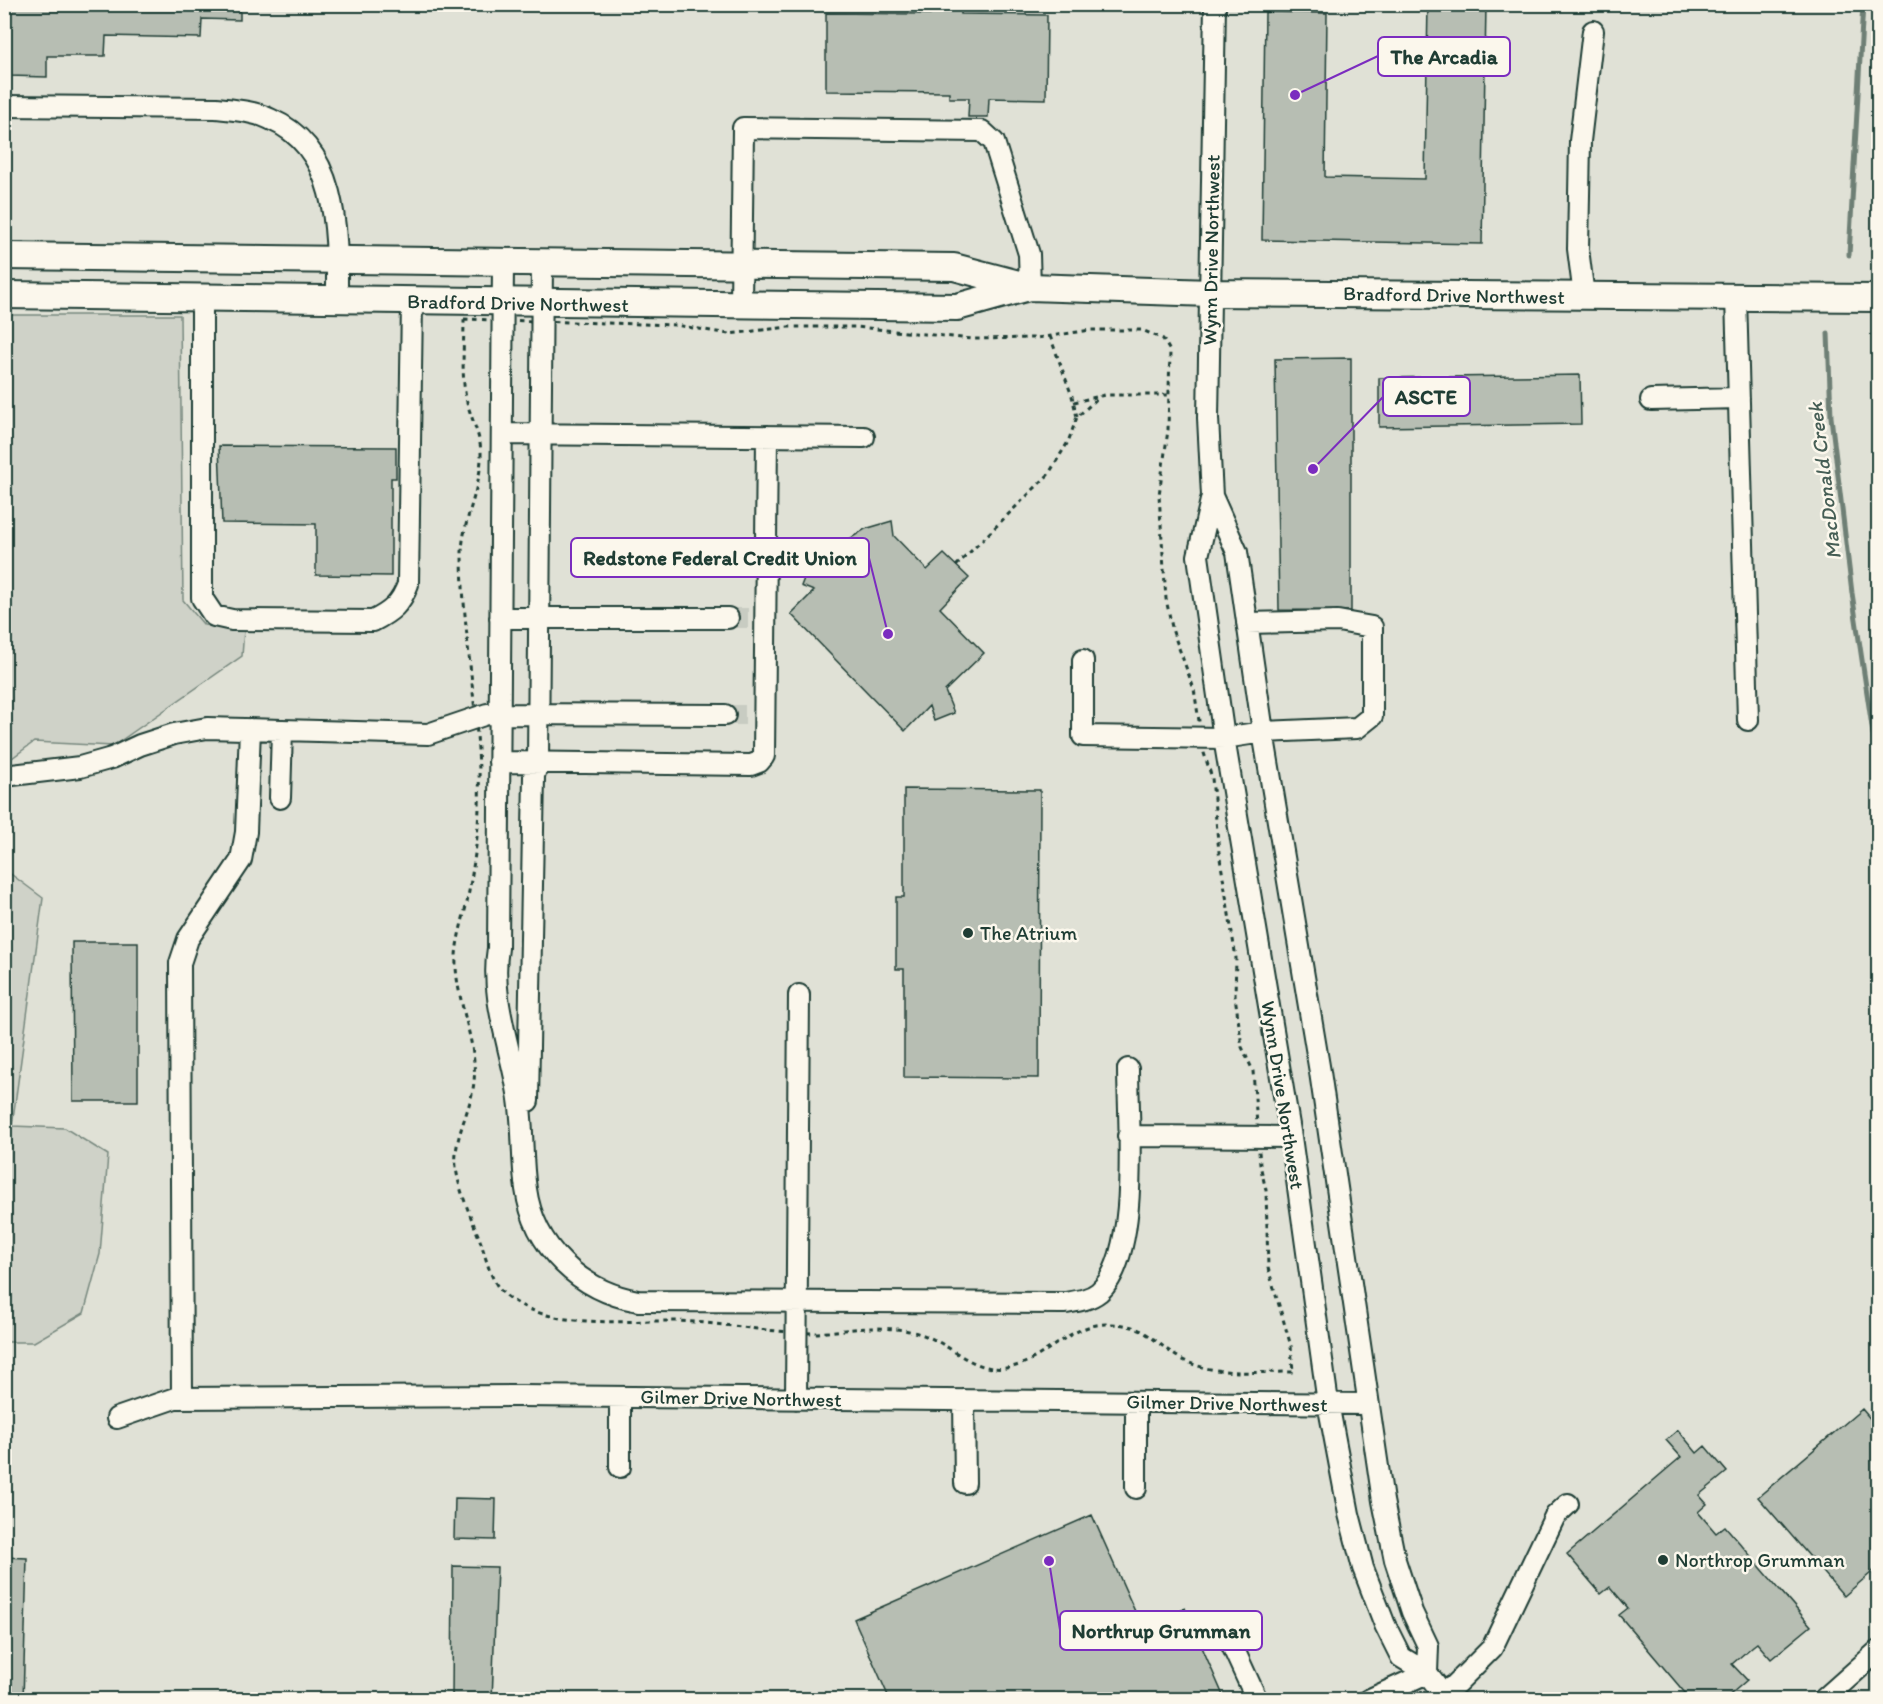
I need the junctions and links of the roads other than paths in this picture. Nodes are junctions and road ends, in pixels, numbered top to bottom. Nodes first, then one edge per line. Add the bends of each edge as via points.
1 (1215, 4) edge
2 (1593, 31) dead end
3 (4, 106) edge
4 (4, 256) edge
5 (337, 259) junction
6 (503, 261) junction
7 (542, 262) junction
8 (742, 264) junction
9 (1030, 287) junction
10 (1210, 293) junction
11 (4, 295) edge
12 (1584, 296) junction
13 (1736, 297) junction
14 (202, 298) junction
15 (1878, 298) edge
16 (337, 300) junction
17 (412, 302) junction
18 (741, 305) junction
19 (503, 311) junction
20 (541, 311) junction
21 (1739, 398) junction
22 (1651, 400) dead end
23 (502, 434) junction
24 (540, 434) junction
25 (767, 436) junction
26 (864, 437) dead end
27 (1212, 495) junction
28 (500, 618) junction
29 (539, 618) junction
30 (728, 618) tunnel mouth
31 (1247, 623) junction
32 (1083, 660) dead end
33 (500, 714) junction
34 (538, 714) junction
35 (725, 715) tunnel mouth
36 (1748, 720) dead end
37 (250, 729) junction
38 (282, 730) junction
39 (1263, 732) junction
40 (1224, 738) junction
41 (499, 762) junction
42 (538, 762) junction
43 (4, 776) edge
44 (280, 798) dead end
45 (799, 995) dead end
46 (1128, 1069) dead end
47 (523, 1136) junction
48 (1128, 1136) junction
49 (1291, 1137) junction
50 (797, 1302) junction
51 (620, 1397) junction
52 (182, 1398) junction
53 (796, 1399) junction
54 (964, 1400) junction
55 (1136, 1402) junction
56 (1328, 1404) junction
57 (1368, 1404) junction
58 (117, 1418) dead end
59 (620, 1467) dead end
60 (964, 1483) dead end
61 (1136, 1488) dead end
62 (1568, 1504) dead end
63 (1224, 1628) dead end
64 (1878, 1651) edge
65 (1427, 1673) junction
66 (1445, 1696) edge
67 (1257, 1700) edge
68 (1368, 1700) edge
69 (1823, 1700) edge

1 - 10 street, Wynn Drive Northwest
2 - 12 street via 1580,141 1578,249
3 - 5 street via 216,108 271,119 306,147 327,184 334,208
4 - 5 main road, Bradford Drive Northwest
5 - 6 main road, Bradford Drive Northwest
5 - 16 street
6 - 7 main road, Bradford Drive Northwest
6 - 19 street
7 - 8 main road, Bradford Drive Northwest
7 - 20 street
8 - 9 main road, Bradford Drive Northwest via 954,267
8 - 9 street via 743,128 981,131 994,142 1029,254
8 - 18 street
9 - 10 main road, Bradford Drive Northwest
9 - 18 main road, Bradford Drive Northwest via 957,307
10 - 12 main road, Bradford Drive Northwest
10 - 27 street, Wynn Drive Northwest via 1208,418
11 - 14 main road, Bradford Drive Northwest
12 - 13 main road, Bradford Drive Northwest
13 - 15 main road, Bradford Drive Northwest
13 - 21 street
14 - 16 main road, Bradford Drive Northwest
14 - 17 street via 202,598 214,616 232,620 373,621 403,599 408,584
16 - 17 main road, Bradford Drive Northwest
17 - 19 main road, Bradford Drive Northwest
18 - 20 main road, Bradford Drive Northwest
19 - 20 main road, Bradford Drive Northwest
19 - 23 street
20 - 24 street
21 - 22 street
21 - 36 street
23 - 24 street
23 - 28 street
24 - 25 street
24 - 29 street
25 - 26 street
25 - 42 street via 758,618 758,715 764,756 751,765
27 - 31 street, Wynn Drive Northwest via 1237,552
27 - 40 street, Wynn Drive Northwest via 1198,556
28 - 29 street
28 - 33 street
29 - 30 street
29 - 34 street
31 - 39 street, Wynn Drive Northwest
31 - 39 street via 1338,621 1372,627 1372,716 1366,723 1357,728
32 - 40 street via 1083,736
33 - 34 street
33 - 38 street via 474,717 428,734
33 - 41 street
34 - 35 street
34 - 42 street
37 - 38 street
37 - 43 street via 207,728 157,739 80,767
37 - 52 street via 246,832 241,860 188,939 180,963
38 - 44 street
39 - 40 street
39 - 57 street, Wynn Drive Northwest via 1320,1072
40 - 49 street, Wynn Drive Northwest
41 - 42 street
41 - 47 street via 498,948 494,973 519,1094
42 - 47 street via 534,776 529,1094
45 - 50 street
46 - 48 street
47 - 50 street via 532,1218 551,1251 577,1275 608,1292 638,1301
48 - 49 street
48 - 50 street via 1125,1239 1108,1280 1092,1297 1065,1303
49 - 56 street, Wynn Drive Northwest
50 - 53 street
51 - 52 street, Gilmer Drive Northwest
51 - 53 street, Gilmer Drive Northwest
51 - 59 street
52 - 58 street, Gilmer Drive Northwest
53 - 54 street, Gilmer Drive Northwest
54 - 55 street, Gilmer Drive Northwest
54 - 60 street
55 - 56 street, Gilmer Drive Northwest
55 - 61 street
56 - 57 street, Gilmer Drive Northwest
56 - 65 street, Wynn Drive Northwest via 1363,1568 1401,1657
57 - 65 street, Wynn Drive Northwest via 1395,1560 1428,1646
62 - 66 street via 1555,1516 1492,1648
63 - 67 street
64 - 69 street
65 - 66 street, Wynn Drive Northwest
65 - 68 street

